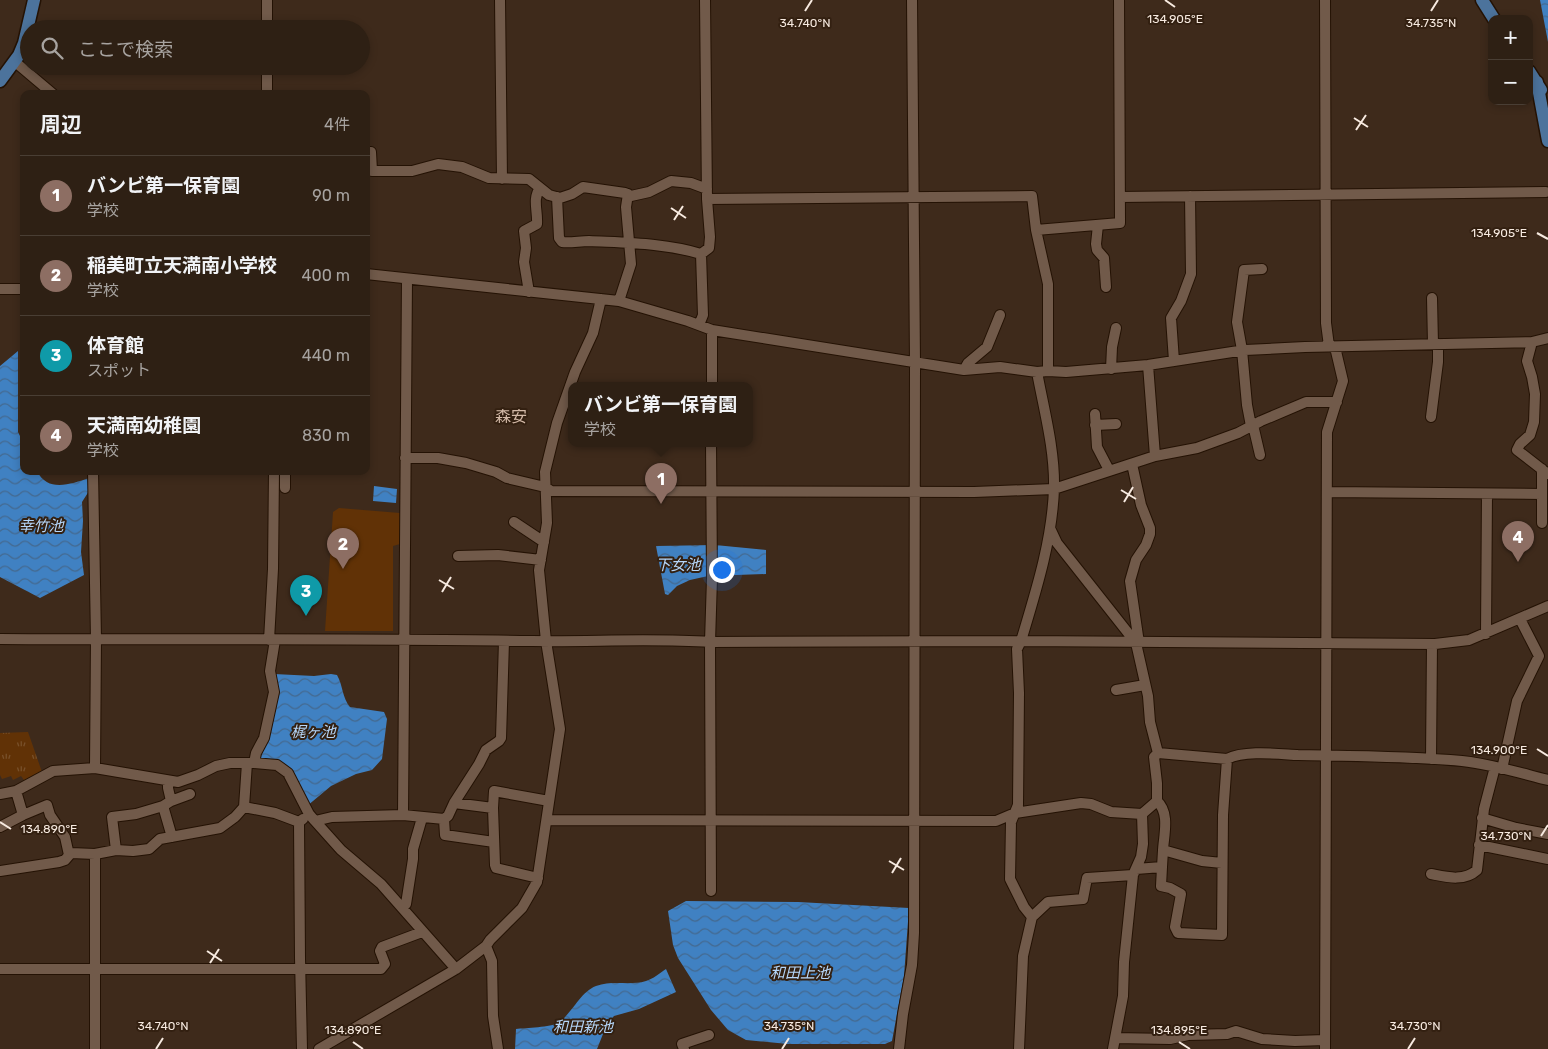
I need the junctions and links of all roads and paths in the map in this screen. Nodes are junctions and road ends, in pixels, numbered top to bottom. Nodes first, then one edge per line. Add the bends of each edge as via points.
1 (34, 0) edge
2 (267, 0) edge
3 (500, 0) edge
4 (705, 0) edge
5 (912, 0) edge
6 (1119, 0) edge
7 (1325, 0) edge
8 (1482, 0) edge
9 (1491, 15) edge
10 (30, 20) edge
11 (267, 20) edge
12 (20, 49) edge
13 (14, 61) junction
14 (20, 66) edge
15 (31, 75) edge
16 (267, 75) edge
17 (1533, 76) edge
18 (0, 81) edge
19 (1537, 82) junction
20 (48, 90) edge
21 (268, 90) edge
22 (1548, 103) edge
23 (1548, 141) edge
24 (370, 152) edge
25 (502, 179) junction
26 (540, 188) junction
27 (1546, 192) dead end
28 (628, 194) junction
29 (707, 194) junction
30 (1325, 195) junction
31 (1190, 196) junction
32 (557, 197) junction
33 (915, 197) junction
34 (1120, 197) junction
35 (1098, 225) junction
36 (1036, 230) junction
37 (628, 243) junction
38 (701, 254) junction
39 (1262, 269) dead end
40 (370, 274) edge
41 (407, 278) junction
42 (1106, 287) dead end
43 (0, 289) edge
44 (20, 289) edge
45 (530, 292) junction
46 (1432, 298) dead end
47 (601, 299) junction
48 (619, 301) junction
49 (1000, 315) dead end
50 (699, 324) junction
51 (1116, 328) dead end
52 (712, 330) junction
53 (1548, 338) edge
54 (1532, 342) junction
55 (1435, 344) junction
56 (1332, 346) junction
57 (1242, 350) junction
58 (1174, 361) junction
59 (916, 363) junction
60 (1148, 365) junction
61 (1111, 369) junction
62 (964, 370) junction
63 (1048, 371) junction
64 (1038, 372) junction
65 (571, 382) edge
66 (712, 382) edge
67 (568, 391) edge
68 (1338, 402) junction
69 (1095, 414) dead end
70 (1431, 417) dead end
71 (1116, 424) dead end
72 (1252, 425) junction
73 (1095, 426) junction
74 (711, 447) edge
75 (1260, 455) dead end
76 (1156, 456) junction
77 (405, 458) junction
78 (1132, 464) junction
79 (1109, 470) junction
80 (1545, 471) edge
81 (93, 475) edge
82 (274, 475) edge
83 (285, 475) edge
84 (545, 487) junction
85 (285, 488) dead end
86 (1054, 489) junction
87 (711, 491) junction
88 (915, 491) junction
89 (1327, 492) junction
90 (1487, 494) junction
91 (1542, 494) junction
92 (514, 522) dead end
93 (1542, 523) dead end
94 (1050, 528) junction
95 (544, 542) junction
96 (458, 556) dead end
97 (541, 560) junction
98 (1548, 606) edge
99 (1520, 618) junction
100 (1486, 634) junction
101 (0, 639) edge
102 (96, 639) junction
103 (404, 639) junction
104 (272, 640) junction
105 (504, 641) junction
106 (546, 641) junction
107 (1021, 641) junction
108 (710, 642) junction
109 (914, 642) junction
110 (1138, 643) junction
111 (1326, 643) junction
112 (1432, 644) junction
113 (1145, 684) junction
114 (1116, 690) dead end
115 (1158, 752) junction
116 (1325, 755) junction
117 (1227, 759) junction
118 (1432, 759) junction
119 (250, 763) junction
120 (95, 768) junction
121 (1499, 768) junction
122 (1548, 780) edge
123 (168, 781) junction
124 (16, 791) junction
125 (0, 794) edge
126 (190, 794) dead end
127 (549, 801) junction
128 (1157, 801) junction
129 (167, 803) junction
130 (454, 803) junction
131 (244, 807) junction
132 (493, 808) junction
133 (1015, 813) junction
134 (1142, 814) junction
135 (23, 815) junction
136 (403, 815) junction
137 (312, 817) junction
138 (422, 818) junction
139 (1482, 818) junction
140 (444, 819) junction
141 (547, 820) junction
142 (711, 820) junction
143 (916, 821) junction
144 (299, 822) junction
145 (0, 827) edge
146 (1548, 834) edge
147 (172, 837) junction
148 (494, 842) junction
149 (1480, 845) junction
150 (116, 850) junction
151 (1163, 850) junction
152 (69, 854) junction
153 (94, 854) junction
154 (1548, 859) edge
155 (1222, 864) junction
156 (1162, 867) junction
157 (0, 870) edge
158 (1135, 872) junction
159 (1431, 874) dead end
160 (538, 878) junction
161 (711, 891) dead end
162 (403, 907) junction
163 (1032, 917) junction
164 (422, 932) junction
165 (486, 946) junction
166 (0, 969) edge
167 (95, 969) junction
168 (456, 969) junction
169 (300, 970) junction
170 (710, 1035) dead end
171 (1115, 1038) junction
172 (1325, 1044) edge
173 (95, 1049) edge
174 (302, 1049) edge
175 (319, 1049) edge
176 (498, 1049) edge
177 (684, 1049) edge
178 (899, 1049) edge
179 (1019, 1049) edge
180 (1113, 1049) edge

1 - 10 main road
2 - 11 street
3 - 25 street
4 - 29 street
5 - 33 street
6 - 34 street
7 - 30 street
8 - 9 main road
12 - 13 main road
13 - 14 street
13 - 18 main road
15 - 20 street
16 - 21 street
17 - 19 main road
19 - 22 main road
19 - 23 main road
24 - 25 street via 372,170 412,171 426,166 449,165
25 - 26 street via 529,179
26 - 32 street
26 - 45 street via 535,203 536,224 524,231 524,262
27 - 30 street
28 - 29 street via 650,192 671,181 691,183
28 - 32 street via 583,187 572,194
28 - 37 street
29 - 33 street
29 - 38 street via 709,248
30 - 31 street
30 - 56 street via 1326,323
31 - 34 street
31 - 58 street via 1191,274 1171,318
32 - 37 street via 559,238 562,242
33 - 36 street via 1032,196
33 - 59 street
34 - 35 street via 1120,223
35 - 36 street
35 - 42 street via 1096,244 1104,258
36 - 63 street via 1048,284
37 - 38 street
37 - 48 street via 631,264
38 - 50 street via 703,315
39 - 57 street via 1244,270 1237,322
40 - 41 street
41 - 45 street
41 - 77 street
43 - 44 street
45 - 47 street
46 - 55 street
47 - 48 street
47 - 65 street via 593,333
48 - 50 street
49 - 62 street via 987,347
50 - 52 street
51 - 61 street
52 - 59 street
52 - 66 street
53 - 54 street
54 - 55 street
54 - 80 street via 1527,361 1535,394 1534,422 1530,434 1517,450
55 - 56 street
55 - 70 street via 1438,362
56 - 57 street
56 - 68 street via 1343,381
57 - 58 street
57 - 72 street via 1244,388
58 - 60 street
59 - 62 street
59 - 88 street
60 - 61 street
60 - 76 street
61 - 63 street
62 - 64 street via 1000,367
63 - 64 street
64 - 86 street via 1053,462
67 - 84 street via 546,463
68 - 72 street via 1306,402
68 - 89 street via 1327,432
69 - 73 street
71 - 73 street
72 - 75 street
72 - 76 street via 1197,448
73 - 79 street via 1097,447
74 - 87 street
76 - 78 street
77 - 84 street via 438,458
77 - 103 street
78 - 79 street
78 - 110 street via 1150,528 1130,582
79 - 86 street
80 - 91 street
81 - 102 street
82 - 104 street
83 - 85 street
84 - 87 street via 551,490
84 - 95 street via 547,523
86 - 88 street
86 - 94 street
87 - 88 street
87 - 108 street
88 - 109 street
89 - 90 street
89 - 111 street
90 - 91 street
90 - 100 street
91 - 93 street
92 - 95 street
94 - 107 street
94 - 110 street via 1057,542
95 - 97 street
96 - 97 street via 498,555
97 - 106 street via 539,570
98 - 99 street
99 - 100 street
99 - 121 street via 1539,656 1517,701
100 - 112 street via 1469,640
101 - 102 street
102 - 104 street
102 - 120 street
103 - 104 street
103 - 105 street
103 - 136 street
104 - 119 street via 270,671 274,692 264,738
105 - 106 street
105 - 130 street via 502,738 486,750
106 - 108 street
106 - 127 street via 560,729
107 - 109 street
107 - 110 street
107 - 133 street via 1017,649 1019,774
108 - 109 street
108 - 142 street
109 - 143 street
110 - 111 street
110 - 113 street
111 - 112 street
111 - 116 street
112 - 118 street
113 - 114 street
113 - 115 street
115 - 117 street
115 - 128 street via 1154,758
116 - 117 street via 1252,755
116 - 118 street
116 - 172 street
117 - 155 street
118 - 121 street
119 - 123 street via 216,766 178,782
119 - 131 street
119 - 137 street via 277,765 288,773
120 - 123 street
120 - 124 street via 54,771
121 - 122 street
121 - 139 street
123 - 129 street
124 - 125 street
124 - 135 street
126 - 129 street
127 - 132 street via 494,791
127 - 141 street
128 - 134 street
128 - 151 street via 1164,808 1165,816
129 - 147 street
129 - 150 street via 136,814 112,817
130 - 132 street
130 - 140 street
131 - 144 street
131 - 147 street via 220,828
132 - 148 street
133 - 134 street via 1081,803 1111,812
133 - 143 street via 996,821
133 - 163 street via 1011,822 1010,879
134 - 158 street via 1143,844
135 - 145 street
135 - 152 street via 47,805 65,837
136 - 137 street
136 - 138 street
137 - 144 street
137 - 162 street via 341,850
138 - 140 street
138 - 162 street
139 - 146 street
139 - 149 street
140 - 148 street via 445,835
141 - 142 street
141 - 160 street
142 - 143 street
142 - 161 street
143 - 178 street via 912,965
144 - 169 street
147 - 150 street via 160,839 149,849
148 - 160 street via 496,868
149 - 154 street
149 - 159 street via 1477,870 1473,874 1457,878
150 - 153 street
151 - 155 street
151 - 156 street
152 - 153 street
152 - 157 street via 59,862
153 - 167 street
155 - 156 street via 1222,935 1181,934 1176,931 1181,898 1180,894 1162,886
156 - 158 street
158 - 163 street via 1088,878 1083,899 1048,902
158 - 171 street via 1123,996
160 - 165 street via 522,908
162 - 164 street
163 - 179 street via 1023,956
164 - 168 street
164 - 169 street via 382,947 380,951 385,964 381,969
165 - 168 street
165 - 176 street via 492,961 492,1016
166 - 167 street
167 - 169 street
167 - 173 street
168 - 175 street
169 - 174 street
170 - 177 street via 682,1044
171 - 172 street via 1170,1038 1236,1031 1262,1039
171 - 180 street

